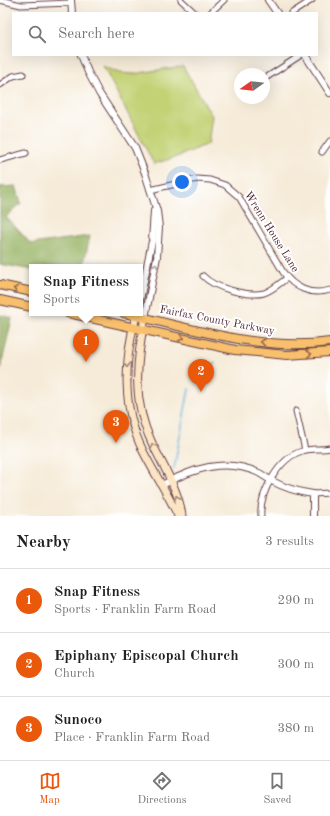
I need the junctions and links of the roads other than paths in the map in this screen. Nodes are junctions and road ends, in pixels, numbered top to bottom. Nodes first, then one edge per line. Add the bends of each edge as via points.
1 (0, 0) edge
2 (181, 0) edge
3 (224, 0) edge
4 (268, 0) edge
5 (312, 0) edge
6 (71, 2) edge
7 (72, 12) edge
8 (194, 12) edge
9 (211, 12) edge
10 (276, 12) edge
11 (294, 12) edge
12 (81, 56) edge
13 (299, 56) edge
14 (306, 56) edge
15 (23, 74) dead end
16 (270, 75) edge
17 (0, 85) edge
18 (330, 93) edge
19 (330, 141) edge
20 (322, 152) dead end
21 (26, 153) dead end
22 (0, 160) edge
23 (150, 190) junction
24 (154, 203) junction
25 (203, 276) dead end
26 (287, 278) junction
27 (0, 285) edge
28 (143, 285) edge
29 (330, 290) edge
30 (29, 291) edge
31 (0, 300) edge
32 (29, 306) edge
33 (82, 316) edge
34 (136, 316) edge
35 (140, 316) edge
36 (145, 318) junction
37 (133, 327) junction
38 (142, 329) junction
39 (330, 342) edge
40 (330, 352) edge
41 (296, 411) dead end
42 (330, 448) edge
43 (305, 450) junction
44 (271, 480) junction
45 (170, 481) junction
46 (162, 485) junction
47 (330, 493) edge
48 (313, 494) junction
49 (178, 516) edge
50 (182, 516) edge
51 (261, 516) edge
52 (313, 516) edge

1 - 6 street via 21,5
2 - 8 street
3 - 9 street
4 - 10 street
5 - 11 street
6 - 7 street
12 - 23 street via 99,93 141,161
13 - 16 street
14 - 18 street
15 - 17 street via 12,76
19 - 20 street
21 - 22 street
23 - 24 street
23 - 26 street, Wrenn House Lane via 197,179 225,185 239,197
24 - 28 street via 152,240
36 -> 24 street via 158,249 158,219
25 - 26 street via 216,286 249,294 268,291
26 - 29 street, Wrenn House Lane via 302,289 322,292
30 -> 27 highway
31 - 32 highway
33 - 37 highway, Fairfax County Parkway
34 - 37 main road
35 - 36 highway, Fairfax County Parkway
36 - 38 main road
39 -> 36 highway, Fairfax County Parkway via 262,342
37 - 38 highway, Fairfax County Parkway
37 -> 46 main road via 127,365 130,413 143,451
38 -> 40 highway, Fairfax County Parkway via 235,350 288,355
45 -> 38 main road via 151,441 139,403 137,366
41 - 43 street
42 - 43 street
43 - 44 street via 285,460
44 - 45 street via 244,468 223,465 202,468
44 - 48 street via 296,491
44 - 51 street via 263,494
45 - 46 street
50 -> 45 main road
46 - 49 main road
47 - 48 street
48 - 52 street

